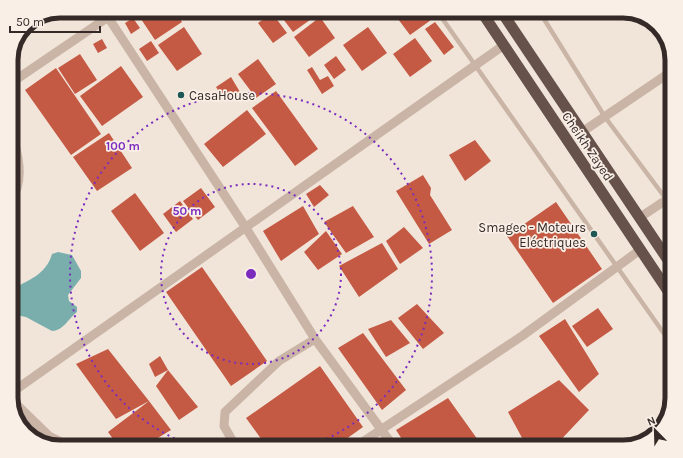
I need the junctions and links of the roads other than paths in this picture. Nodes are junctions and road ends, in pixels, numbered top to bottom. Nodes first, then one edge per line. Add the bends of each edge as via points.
1 (100, 18) edge
2 (109, 18) edge
3 (442, 18) edge
4 (486, 18) edge
5 (505, 18) edge
6 (543, 18) edge
7 (504, 45) junction
8 (474, 65) junction
9 (665, 76) edge
10 (18, 78) edge
11 (605, 117) junction
12 (582, 132) junction
13 (18, 162) edge
14 (18, 178) edge
15 (665, 195) edge
16 (665, 204) edge
17 (639, 218) junction
18 (246, 228) junction
19 (640, 250) junction
20 (665, 256) edge
21 (618, 266) junction
22 (665, 287) edge
23 (665, 334) edge
24 (315, 339) junction
25 (18, 388) edge
26 (19, 408) edge
27 (381, 428) junction
28 (56, 440) edge
29 (232, 440) edge
30 (365, 440) edge
31 (389, 440) edge

1 - 10 street
2 - 18 street
3 - 8 lane
4 - 7 highway, Cheikh Zayed
5 - 12 highway, Cheikh Zayed
6 - 11 lane
7 - 8 street
7 - 19 highway, Cheikh Zayed
8 - 18 street
8 - 21 lane
9 - 11 street
11 - 12 street
11 - 15 lane
12 - 17 highway, Cheikh Zayed
13 - 14 street
16 - 17 street
17 - 20 highway, Cheikh Zayed
18 - 24 street
18 - 25 street
19 - 21 street
19 - 22 highway, Cheikh Zayed
21 - 23 lane
21 - 27 street via 522,336
24 - 27 street
24 - 29 street via 279,361 225,412 224,426
26 - 28 street
27 - 30 street
27 - 31 street

